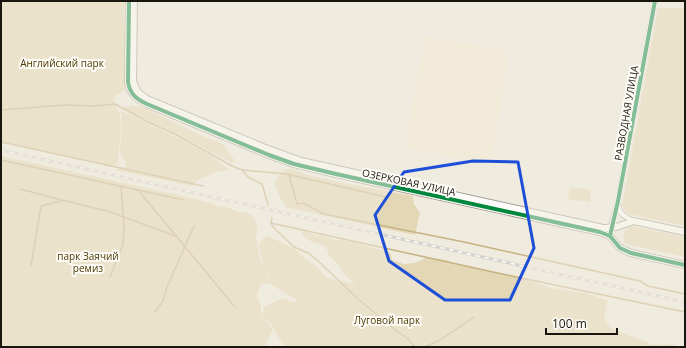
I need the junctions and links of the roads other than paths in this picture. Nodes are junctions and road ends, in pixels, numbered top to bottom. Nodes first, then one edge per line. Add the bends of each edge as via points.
1 (129, 1) edge
2 (134, 1) edge
3 (655, 1) edge
4 (135, 93) junction
5 (618, 201) junction
6 (634, 221) junction
7 (612, 228) junction
8 (685, 232) edge
9 (610, 236) junction
10 (685, 265) edge

1 - 4 street via 128,82
2 - 4 street
3 - 5 street, РАЗВОДНАЯ УЛИЦА
4 - 7 street, ОЗЕРКОВАЯ УЛИЦА via 301,161
4 - 9 street, ОЗЕРКОВАЯ УЛИЦА via 142,102 153,107 294,164 593,230
5 - 6 street, ОЗЕРКОВАЯ УЛИЦА via 621,213
5 - 7 street, РАЗВОДНАЯ УЛИЦА
6 - 7 street, ОЗЕРКОВАЯ УЛИЦА
6 - 8 street, ОЗЕРКОВАЯ УЛИЦА
7 - 9 street
9 - 10 street, ОЗЕРКОВАЯ УЛИЦА via 617,245 630,253

